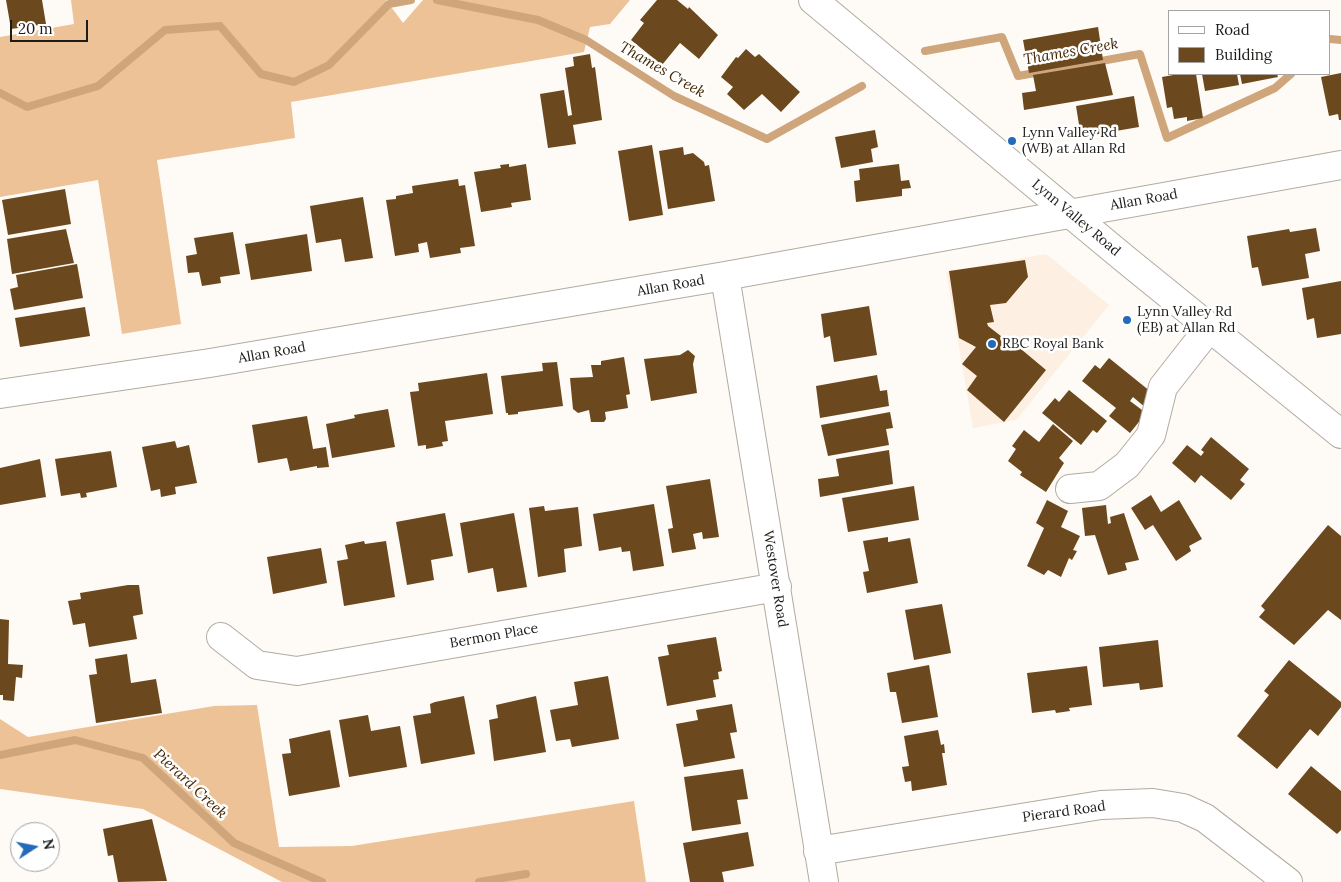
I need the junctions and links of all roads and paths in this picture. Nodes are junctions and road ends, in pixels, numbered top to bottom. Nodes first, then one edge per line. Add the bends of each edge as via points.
1 (813, 0) edge
2 (1341, 165) edge
3 (1072, 214) junction
4 (725, 276) junction
5 (1210, 327) junction
6 (0, 394) edge
7 (1341, 434) edge
8 (1070, 489) dead end
9 (776, 587) junction
10 (221, 637) dead end
11 (818, 851) junction
12 (824, 882) edge
13 (1288, 882) edge

1 - 3 street, Lynn Valley Road
2 - 3 street, Allan Road
3 - 4 street, Allan Road
3 - 5 street, Lynn Valley Road
4 - 6 street, Allan Road via 210,363
4 - 9 street, Westover Road
5 - 7 street, Lynn Valley Road
5 - 8 street via 1163,387 1151,435 1127,465 1099,486
9 - 10 street, Bermon Place via 297,671 257,665
9 - 11 street, Westover Road
11 - 12 street, Westover Road
11 - 13 street, Pierard Road via 1101,805 1153,803 1183,808 1205,818

